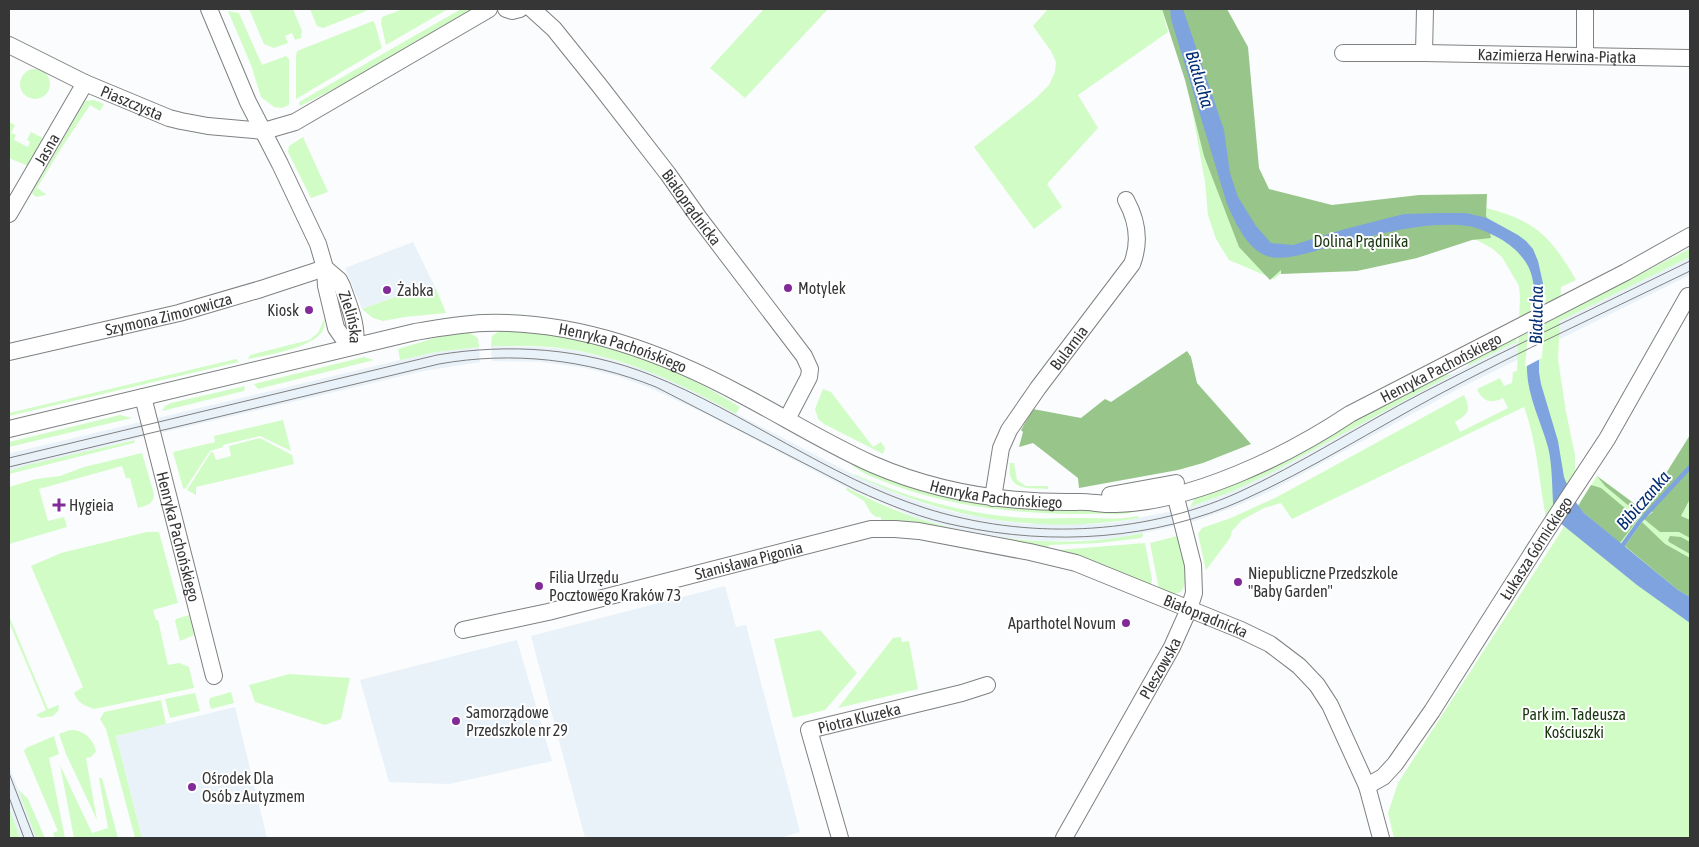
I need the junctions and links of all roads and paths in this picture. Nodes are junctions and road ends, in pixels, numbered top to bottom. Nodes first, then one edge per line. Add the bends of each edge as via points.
1 (209, 9) edge
2 (489, 9) edge
3 (506, 9) edge
4 (520, 9) edge
5 (532, 9) edge
6 (1425, 9) edge
7 (1585, 9) edge
8 (9, 45) edge
9 (1343, 53) dead end
10 (1424, 53) junction
11 (1584, 56) junction
12 (1690, 58) edge
13 (85, 83) junction
14 (264, 131) junction
15 (1126, 200) dead end
16 (9, 214) edge
17 (1690, 236) edge
18 (325, 268) junction
19 (1688, 296) dead end
20 (355, 346) junction
21 (9, 352) edge
22 (143, 397) junction
23 (787, 419) junction
24 (9, 429) edge
25 (1174, 489) junction
26 (994, 498) junction
27 (919, 531) joint
28 (1190, 609) junction
29 (463, 630) dead end
30 (214, 676) dead end
31 (988, 685) dead end
32 (1366, 786) junction
33 (840, 838) edge
34 (1064, 838) edge
35 (1382, 838) edge

1 - 14 street, Zielińska via 248,102
2 - 14 street via 295,122
3 - 4 street
5 - 23 street, Białoprądnicka via 554,29 599,85 804,356 810,370 809,377
6 - 10 street
7 - 11 street
8 - 13 street, Piaszczysta
9 - 10 street, Kazimierza Herwina-Piątka
10 - 11 street, Kazimierza Herwina-Piątka
11 - 12 street, Kazimierza Herwina-Piątka
13 - 14 street, Piaszczysta via 169,118 208,126
13 - 16 street, Jasna
14 - 18 street, Zielińska via 307,218
15 - 26 street, Bularnia via 1137,234 1132,264 1009,430 1001,448
17 - 25 street, Henryka Pachońskiego via 1350,414 1318,436 1286,452 1227,478
18 - 20 street, Zielińska via 336,328
18 - 21 street, Szymona Zimorowicza via 179,313
19 - 32 street, Łukasza Górnickiego via 1584,476 1432,711 1396,764
20 - 22 street, Henryka Pachońskiego
20 - 23 street, Henryka Pachońskiego via 461,325 495,323 554,327 660,356
22 - 24 street, Henryka Pachońskiego
22 - 30 street, Henryka Pachońskiego
23 - 26 street, Henryka Pachońskiego via 888,470 947,489
25 - 26 street, Henryka Pachońskiego via 1142,502 1115,504
25 - 28 street, Pleszowska via 1193,565 1194,593
27 - 28 street, Białoprądnicka via 1076,563
27 - 29 street, Stanisława Pigonia via 871,529 548,612
28 - 32 street, Białoprądnicka via 1256,637 1299,666 1317,685 1335,713
28 - 34 street, Pleszowska via 1172,647
31 - 33 street, Piotra Kluzeka via 809,730
32 - 35 street, Białoprądnicka

